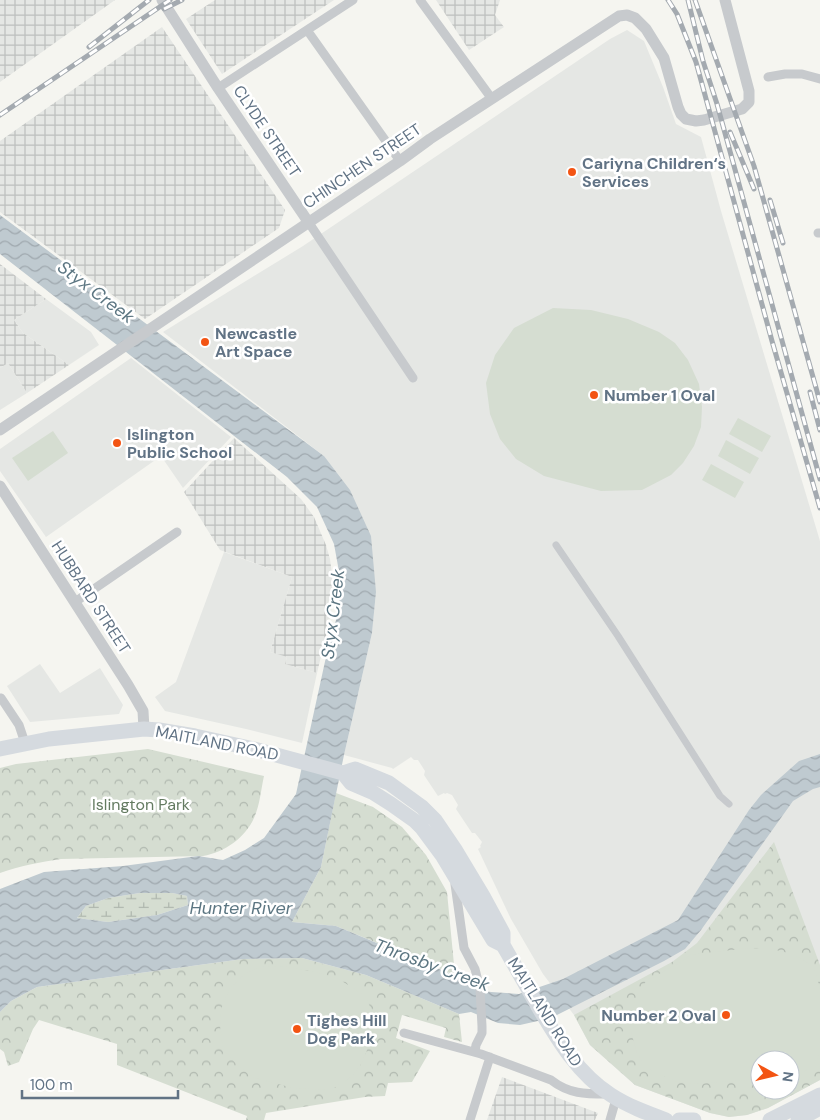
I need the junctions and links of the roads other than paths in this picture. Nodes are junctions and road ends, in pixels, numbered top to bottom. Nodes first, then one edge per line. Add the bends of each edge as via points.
1 (162, 0) edge
2 (353, 0) edge
3 (420, 0) edge
4 (725, 0) edge
5 (307, 30) junction
6 (768, 77) dead end
7 (820, 79) edge
8 (218, 88) junction
9 (492, 99) junction
10 (400, 161) junction
11 (309, 222) junction
12 (413, 378) dead end
13 (0, 430) edge
14 (0, 486) edge
15 (177, 532) dead end
16 (556, 545) dead end
17 (74, 602) junction
18 (1, 698) edge
19 (144, 729) junction
20 (25, 743) junction
21 (0, 749) edge
22 (343, 773) junction
23 (729, 804) dead end
24 (454, 874) junction
25 (503, 945) junction
26 (404, 1033) dead end
27 (475, 1052) junction
28 (490, 1057) junction
29 (820, 1095) edge
30 (613, 1096) junction
31 (820, 1108) edge
32 (470, 1120) edge
33 (610, 1120) edge
34 (666, 1120) edge
35 (679, 1120) edge
36 (694, 1120) edge
37 (770, 1120) edge
38 (798, 1120) edge

1 - 8 street, CLYDE STREET
2 - 5 street
3 - 9 street
4 - 9 street, CHINCHEN STREET via 750,97 742,109 704,120 686,119 678,107 664,58 646,29 627,15 604,24
5 - 8 street
5 - 10 street
6 - 7 street via 802,74
8 - 11 street, CLYDE STREET
9 - 10 street, CHINCHEN STREET
10 - 11 street, CHINCHEN STREET
11 - 12 street, CLYDE STREET
11 - 13 street, CHINCHEN STREET
14 - 17 street, HUBBARD STREET
15 - 17 street
16 - 23 street via 720,796
17 - 19 street, HUBBARD STREET via 143,711
18 - 20 street via 19,725
19 - 20 main road, MAITLAND ROAD
19 - 22 main road, MAITLAND ROAD via 194,736
20 - 21 main road, MAITLAND ROAD
22 - 24 main road, MAITLAND ROAD via 351,784 380,797 415,821
22 - 25 main road, MAITLAND ROAD via 355,769 389,783 431,816 476,884 503,933
24 - 25 main road, MAITLAND ROAD via 493,940
24 - 27 street via 464,948 475,969 480,989 482,1033
25 - 30 main road, MAITLAND ROAD via 577,1066
26 - 27 street
27 - 28 street
28 - 30 street via 551,1080 560,1087 583,1094
28 - 32 street
29 - 37 main road
30 - 33 street
30 - 34 main road, MAITLAND ROAD
31 - 38 main road
35 - 36 main road

